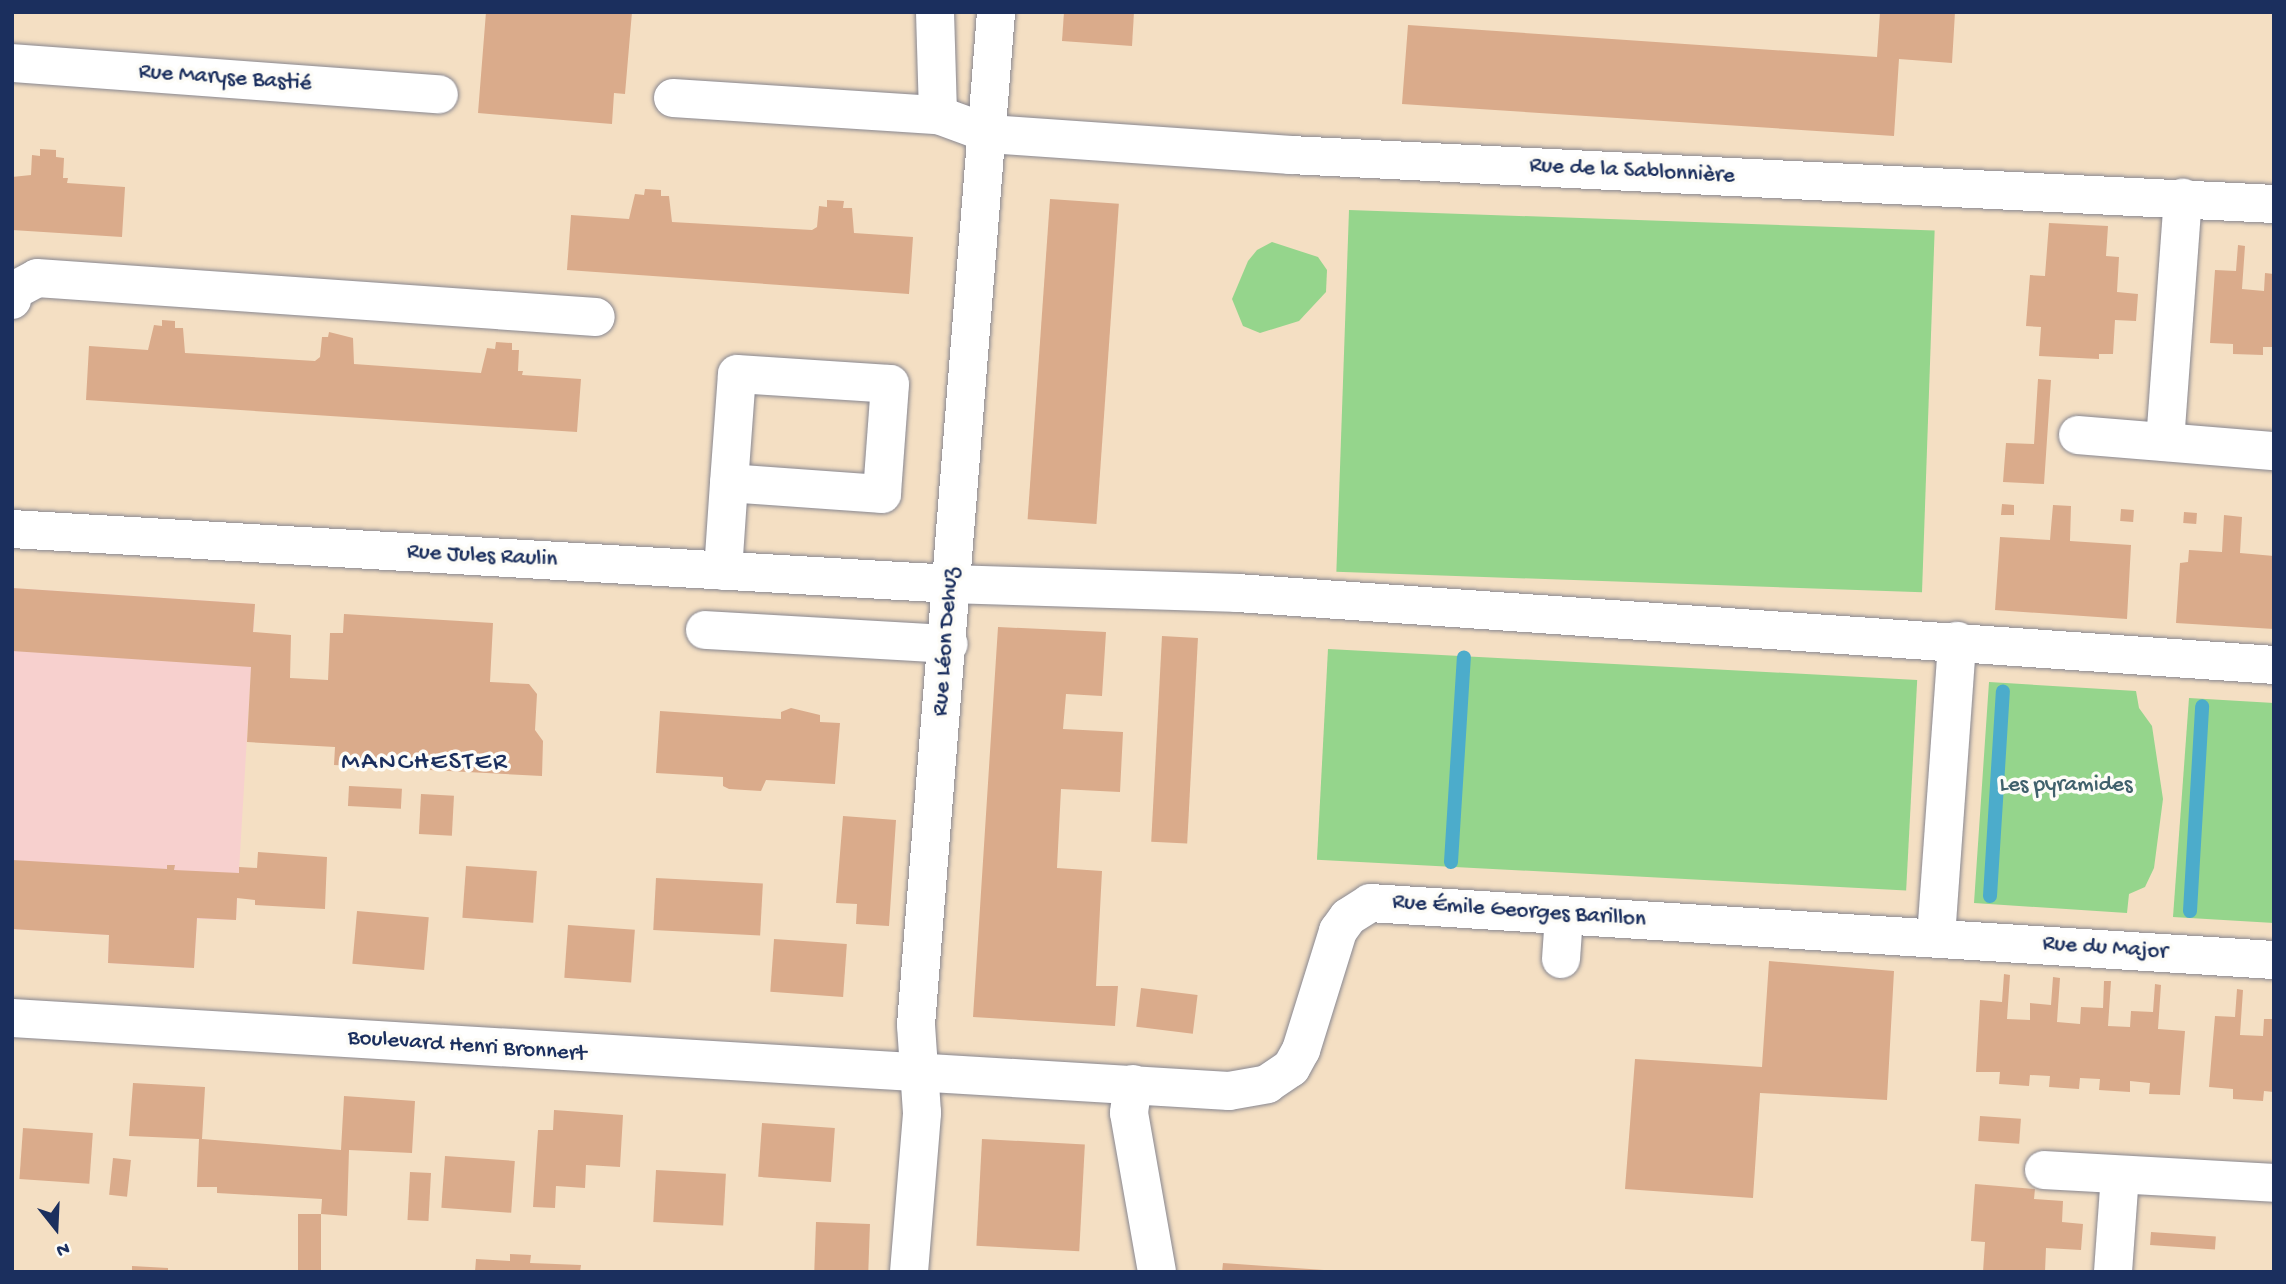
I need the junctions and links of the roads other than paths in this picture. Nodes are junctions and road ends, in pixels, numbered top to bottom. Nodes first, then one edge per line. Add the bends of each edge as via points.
1 (922, 12) edge
2 (996, 12) edge
3 (935, 13) edge
4 (12, 63) edge
5 (439, 94) dead end
6 (673, 98) dead end
7 (938, 115) junction
8 (990, 134) junction
9 (2183, 198) junction
10 (2274, 204) edge
11 (12, 300) edge
12 (596, 317) dead end
13 (2078, 435) dead end
14 (2165, 442) junction
15 (2274, 451) edge
16 (729, 483) junction
17 (12, 529) edge
18 (723, 570) junction
19 (952, 584) junction
20 (705, 630) dead end
21 (1957, 640) junction
22 (949, 644) junction
23 (2274, 665) edge
24 (1564, 916) junction
25 (1936, 937) junction
26 (1561, 959) dead end
27 (2274, 960) edge
28 (12, 1018) edge
29 (923, 1072) junction
30 (1133, 1084) junction
31 (2044, 1170) dead end
32 (2119, 1175) junction
33 (2274, 1183) edge
34 (909, 1272) edge
35 (1157, 1272) edge
36 (2113, 1272) edge

1 - 3 street
2 - 8 street, Rue Léon Dehuz
3 - 7 street
4 - 5 street, Rue Maryse Bastié
6 - 7 street, Rue de la Sablonnière
7 - 8 street, Rue de la Sablonnière
8 - 9 street, Rue de la Sablonnière via 1290,155
8 - 19 street, Rue Léon Dehuz
9 - 10 street, Rue de la Sablonnière
9 - 14 street
11 - 12 street via 13,291 37,278
13 - 14 street
14 - 15 street
16 - 16 street via 737,374 890,384 882,494
16 - 18 street
17 - 18 street, Rue Jules Raulin
18 - 19 street, Rue Jules Raulin
19 - 21 street, Rue Jules Raulin via 1237,593 1919,642
19 - 22 street, Rue Léon Dehuz
20 - 22 street
21 - 23 street, Rue Jules Raulin
21 - 25 street
22 - 29 street, Rue Léon Dehuz via 916,1025
24 - 25 street, Rue Émile Georges Barillon
24 - 26 street
24 - 30 street, Rue Émile Georges Barillon via 1370,903 1348,917 1338,931 1301,1051 1291,1068 1267,1084 1229,1091
25 - 27 street, Rue du Major
28 - 29 street, Boulevard Henri Bronnert
29 - 30 street, Rue Émile Georges Barillon
29 - 34 street, Rue Léon Dehuz
30 - 35 street via 1129,1113
31 - 32 street
32 - 33 street
32 - 36 street

